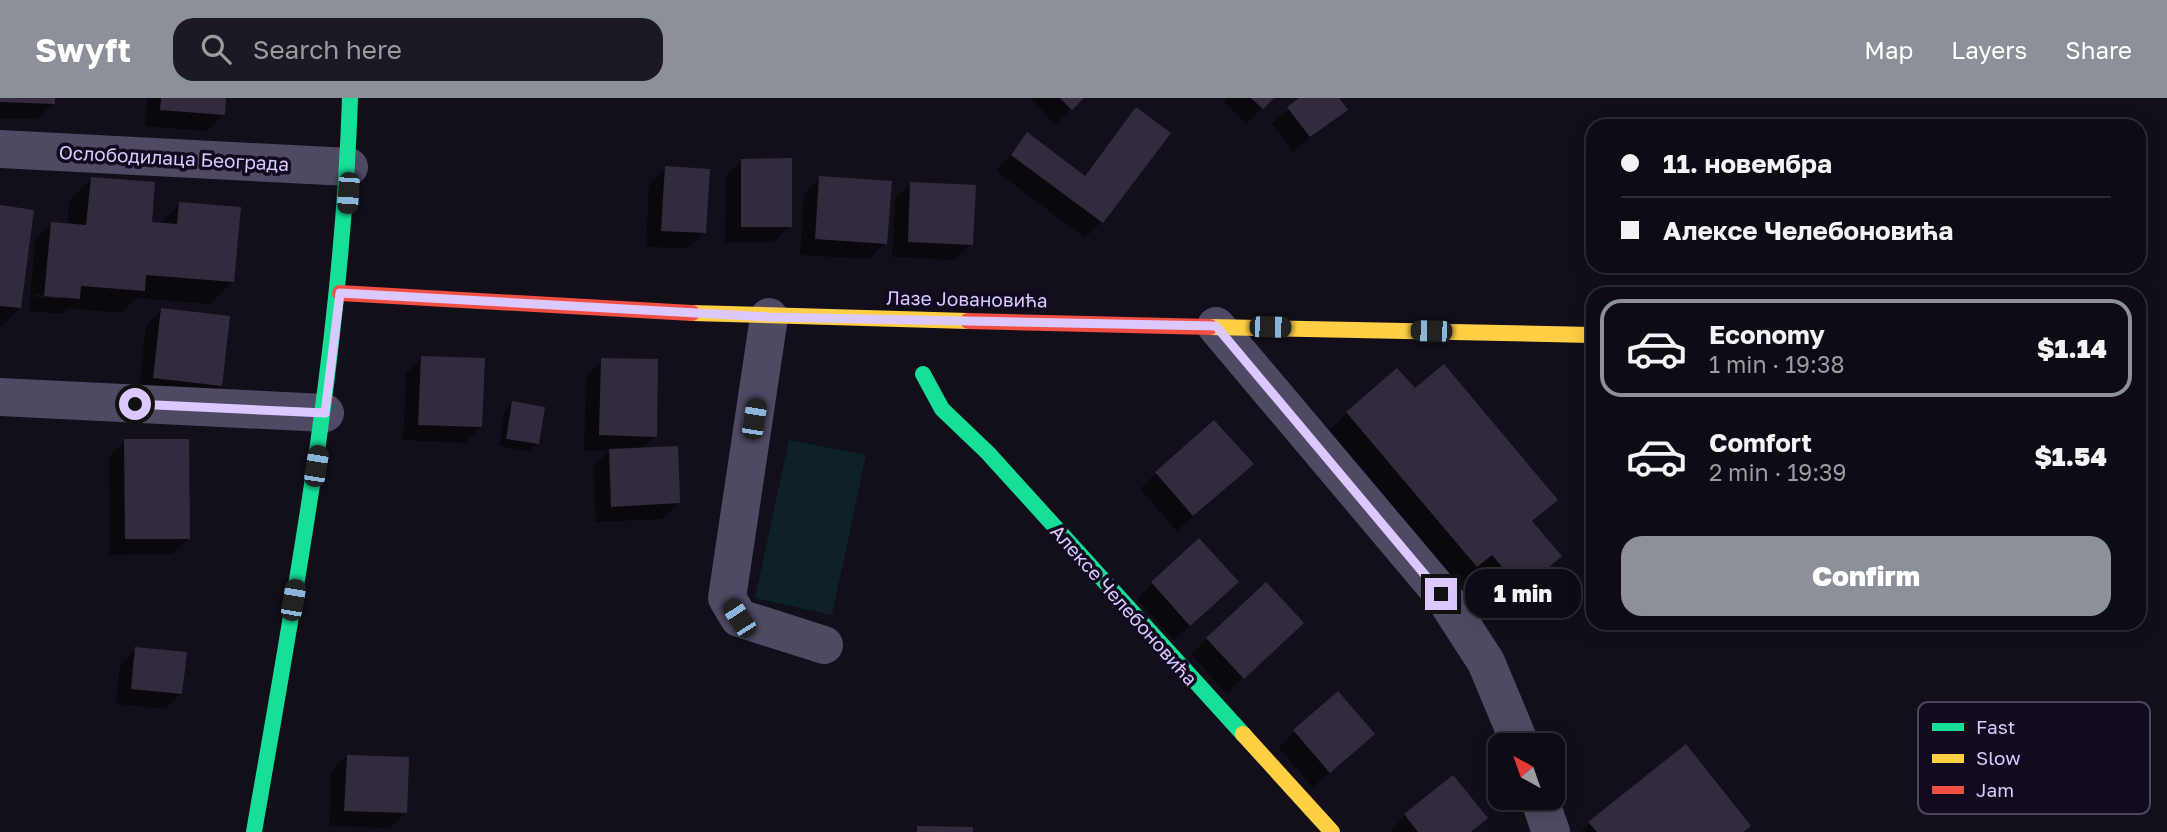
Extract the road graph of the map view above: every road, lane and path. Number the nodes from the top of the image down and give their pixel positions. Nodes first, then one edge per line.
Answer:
1 (350, 98) edge
2 (0, 149) edge
3 (349, 167) junction
4 (340, 293) junction
5 (769, 317) junction
6 (1216, 326) junction
7 (1586, 335) edge
8 (923, 374) dead end
9 (0, 397) edge
10 (325, 413) junction
11 (824, 645) dead end
12 (1516, 733) edge
13 (1543, 810) edge
14 (254, 832) edge
15 (1332, 832) edge
16 (1551, 832) edge

1 - 3 street
2 - 3 street, Ослободилаца Београда
3 - 4 street
4 - 5 street, Лазе Јовановића
4 - 10 street
5 - 6 street, Лазе Јовановића
5 - 11 street
6 - 7 street, Лазе Јовановића
6 - 12 street
8 - 15 street, Алексе Челебоновића
9 - 10 street
10 - 14 street
13 - 16 street

